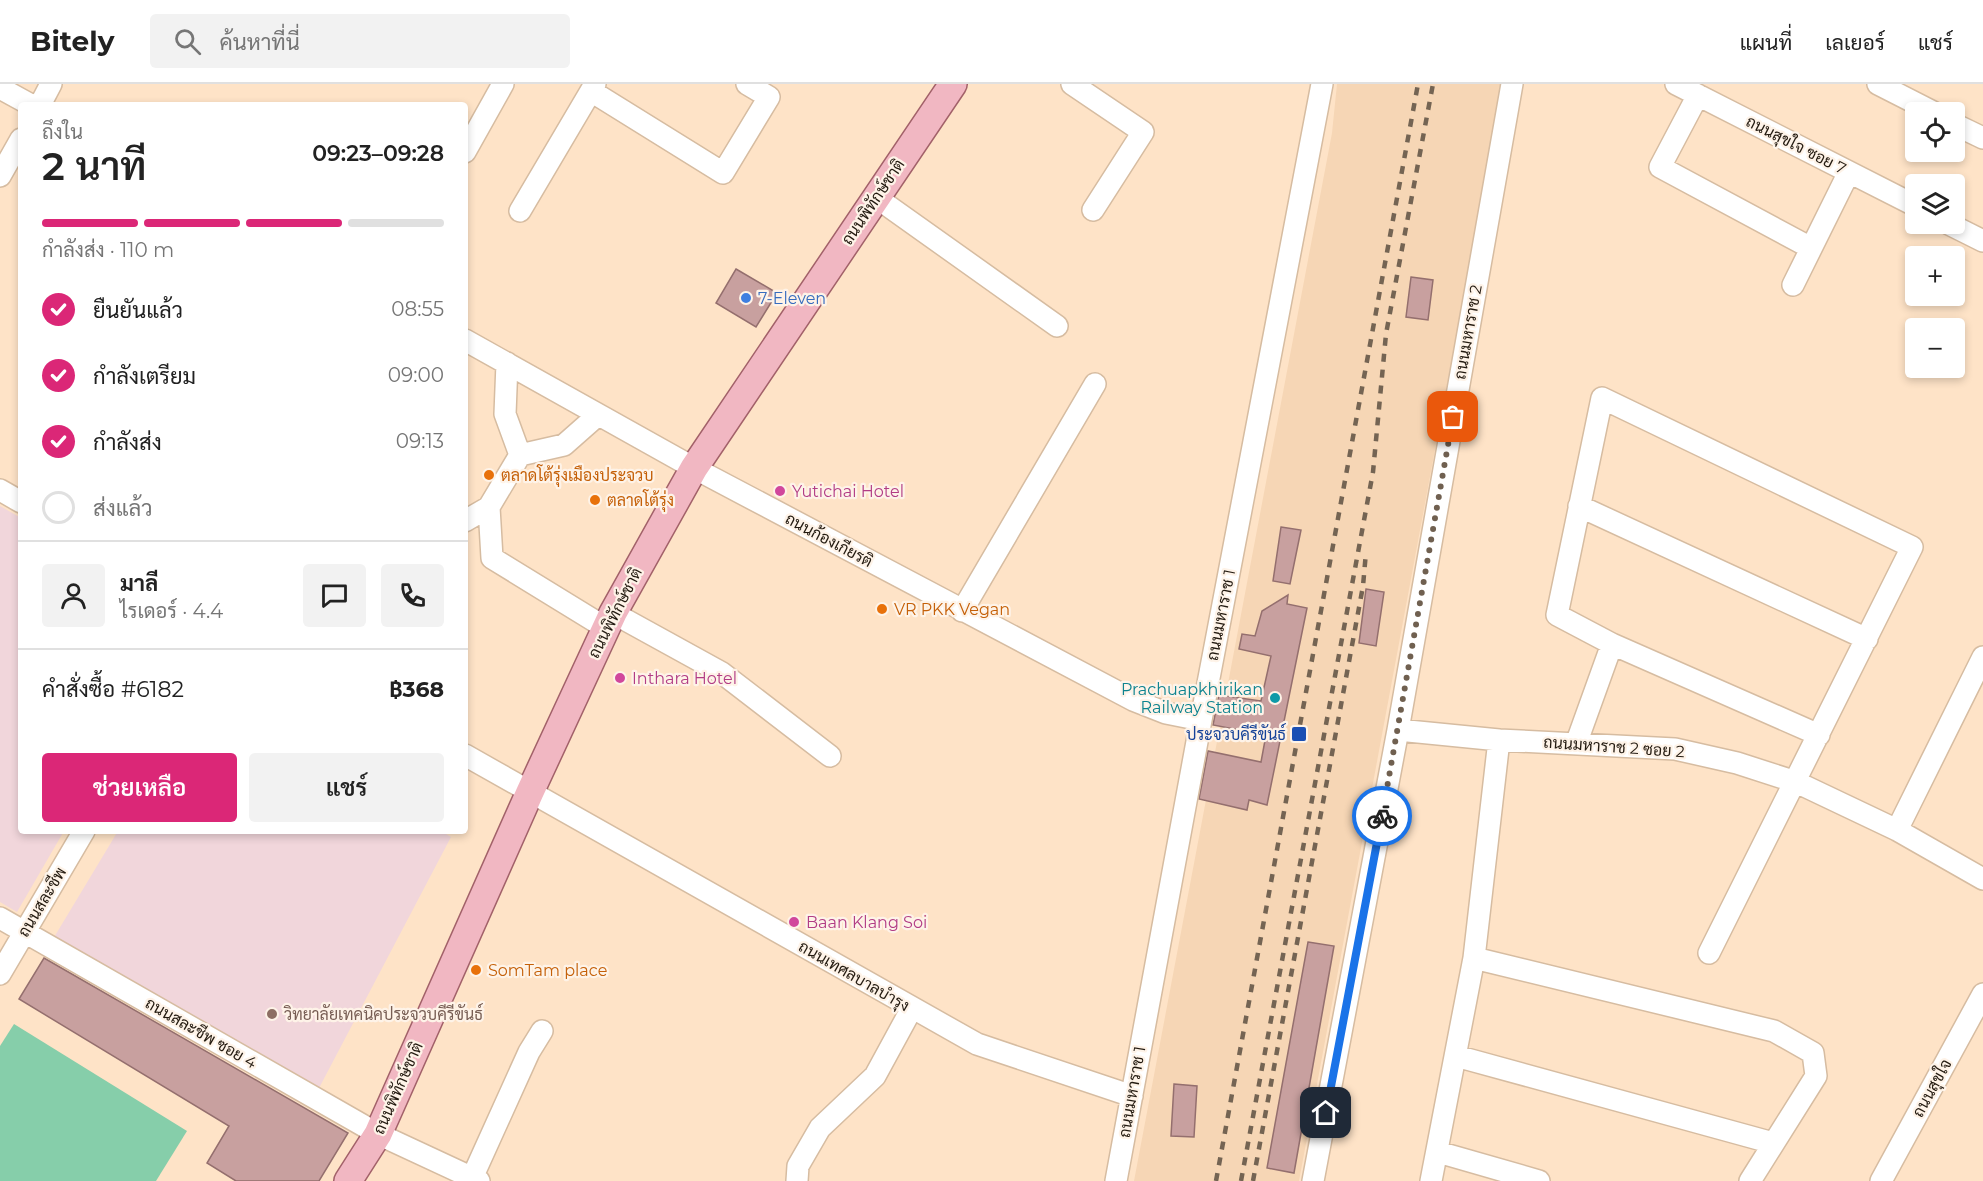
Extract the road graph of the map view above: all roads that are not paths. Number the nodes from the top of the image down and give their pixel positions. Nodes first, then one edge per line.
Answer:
1 (51, 84) edge
2 (503, 84) edge
3 (747, 84) edge
4 (952, 84) edge
5 (1072, 84) edge
6 (1322, 84) edge
7 (1512, 84) edge
8 (1676, 84) edge
9 (1878, 84) edge
10 (0, 88) edge
11 (593, 88) edge
12 (1698, 95) junction
13 (26, 102) edge
14 (42, 102) edge
15 (1913, 102) edge
16 (1965, 129) edge
17 (1983, 138) edge
18 (18, 144) edge
19 (468, 147) edge
20 (1849, 172) junction
21 (0, 176) edge
22 (877, 198) junction
23 (1905, 200) edge
24 (1093, 210) dead end
25 (520, 211) dead end
26 (1965, 232) edge
27 (1983, 241) edge
28 (1811, 248) junction
29 (1793, 285) dead end
30 (1057, 326) dead end
31 (468, 342) edge
32 (507, 363) junction
33 (1095, 384) dead end
34 (598, 415) junction
35 (520, 455) junction
36 (694, 468) junction
37 (0, 490) edge
38 (18, 500) edge
39 (1580, 506) junction
40 (489, 507) junction
41 (468, 519) edge
42 (963, 611) junction
43 (610, 620) junction
44 (1867, 639) junction
45 (1612, 644) junction
46 (1983, 657) edge
47 (1201, 720) junction
48 (1398, 730) junction
49 (1819, 735) junction
50 (1499, 740) junction
51 (1576, 744) junction
52 (830, 756) dead end
53 (468, 757) edge
54 (1796, 782) junction
55 (530, 792) junction
56 (1897, 830) junction
57 (82, 834) edge
58 (1983, 879) edge
59 (0, 918) edge
60 (24, 932) junction
61 (1709, 953) dead end
62 (1474, 958) junction
63 (0, 974) edge
64 (1983, 994) edge
65 (912, 1008) junction
66 (542, 1031) dead end
67 (1456, 1056) junction
68 (1132, 1096) junction
69 (378, 1134) junction
70 (1773, 1143) junction
71 (1438, 1152) junction
72 (476, 1179) edge
73 (348, 1181) edge
74 (797, 1181) edge
75 (1116, 1181) edge
76 (1313, 1181) edge
77 (1431, 1181) edge
78 (1539, 1181) edge
79 (1750, 1181) edge
80 (1881, 1181) edge

1 - 14 street
2 - 19 street
3 - 11 street
4 - 22 main road, ถนนพิทักษ์ชาติ
5 - 24 street
6 - 47 street, ถนนมหาราช 1
7 - 48 street, ถนนมหาราช 2
8 - 12 street, ถนนสุขใจ ซอย 7
9 - 15 street
10 - 13 street
11 - 25 street
12 - 20 street, ถนนสุขใจ ซอย 7
12 - 28 street
16 - 17 street
18 - 21 street
20 - 23 street, ถนนสุขใจ ซอย 7
20 - 28 street
22 - 30 street
22 - 36 main road, ถนนพิทักษ์ชาติ
26 - 27 street
28 - 29 street
31 - 32 street, ถนนก้องเกียรติ
32 - 34 street, ถนนก้องเกียรติ
32 - 35 street
33 - 42 street
34 - 35 street
34 - 36 street, ถนนก้องเกียรติ
35 - 40 street
36 - 42 street, ถนนก้องเกียรติ
36 - 43 main road, ถนนพิทักษ์ชาติ
37 - 38 street
39 - 44 street
39 - 44 street
39 - 45 street
40 - 41 street
40 - 43 street
42 - 47 street, ถนนก้องเกียรติ
43 - 52 street
43 - 55 main road, ถนนพิทักษ์ชาติ
44 - 49 street
45 - 49 street
45 - 51 street
46 - 56 street
47 - 68 street, ถนนมหาราช 1
48 - 50 street, ถนนมหาราช 2 ซอย 2
48 - 76 street, ถนนมหาราช 2
49 - 54 street
50 - 51 street, ถนนมหาราช 2 ซอย 2
50 - 62 street
51 - 54 street, ถนนมหาราช 2 ซอย 2
53 - 55 street, ถนนเทศลบาลบำรุง
54 - 56 street, ถนนมหาราช 2 ซอย 2
54 - 61 street
55 - 65 street, ถนนเทศลบาลบำรุง
55 - 69 main road, ถนนพิทักษ์ชาติ
56 - 58 street, ถนนมหาราช 2 ซอย 2
57 - 60 street, ถนนสละชีพ
59 - 60 street, ถนนสละชีพ ซอย 4
60 - 63 street, ถนนสละชีพ
60 - 69 street, ถนนสละชีพ ซอย 4
62 - 67 street
62 - 70 street
64 - 80 street, ถนนสุขใจ
65 - 68 street, ถนนเทศลบาลบำรุง
65 - 74 street
66 - 72 street
67 - 70 street
67 - 71 street
68 - 75 street, ถนนมหาราช 1
69 - 72 street, ถนนสละชีพ ซอย 4
69 - 73 main road, ถนนพิทักษ์ชาติ
70 - 79 street
71 - 77 street
71 - 78 street

